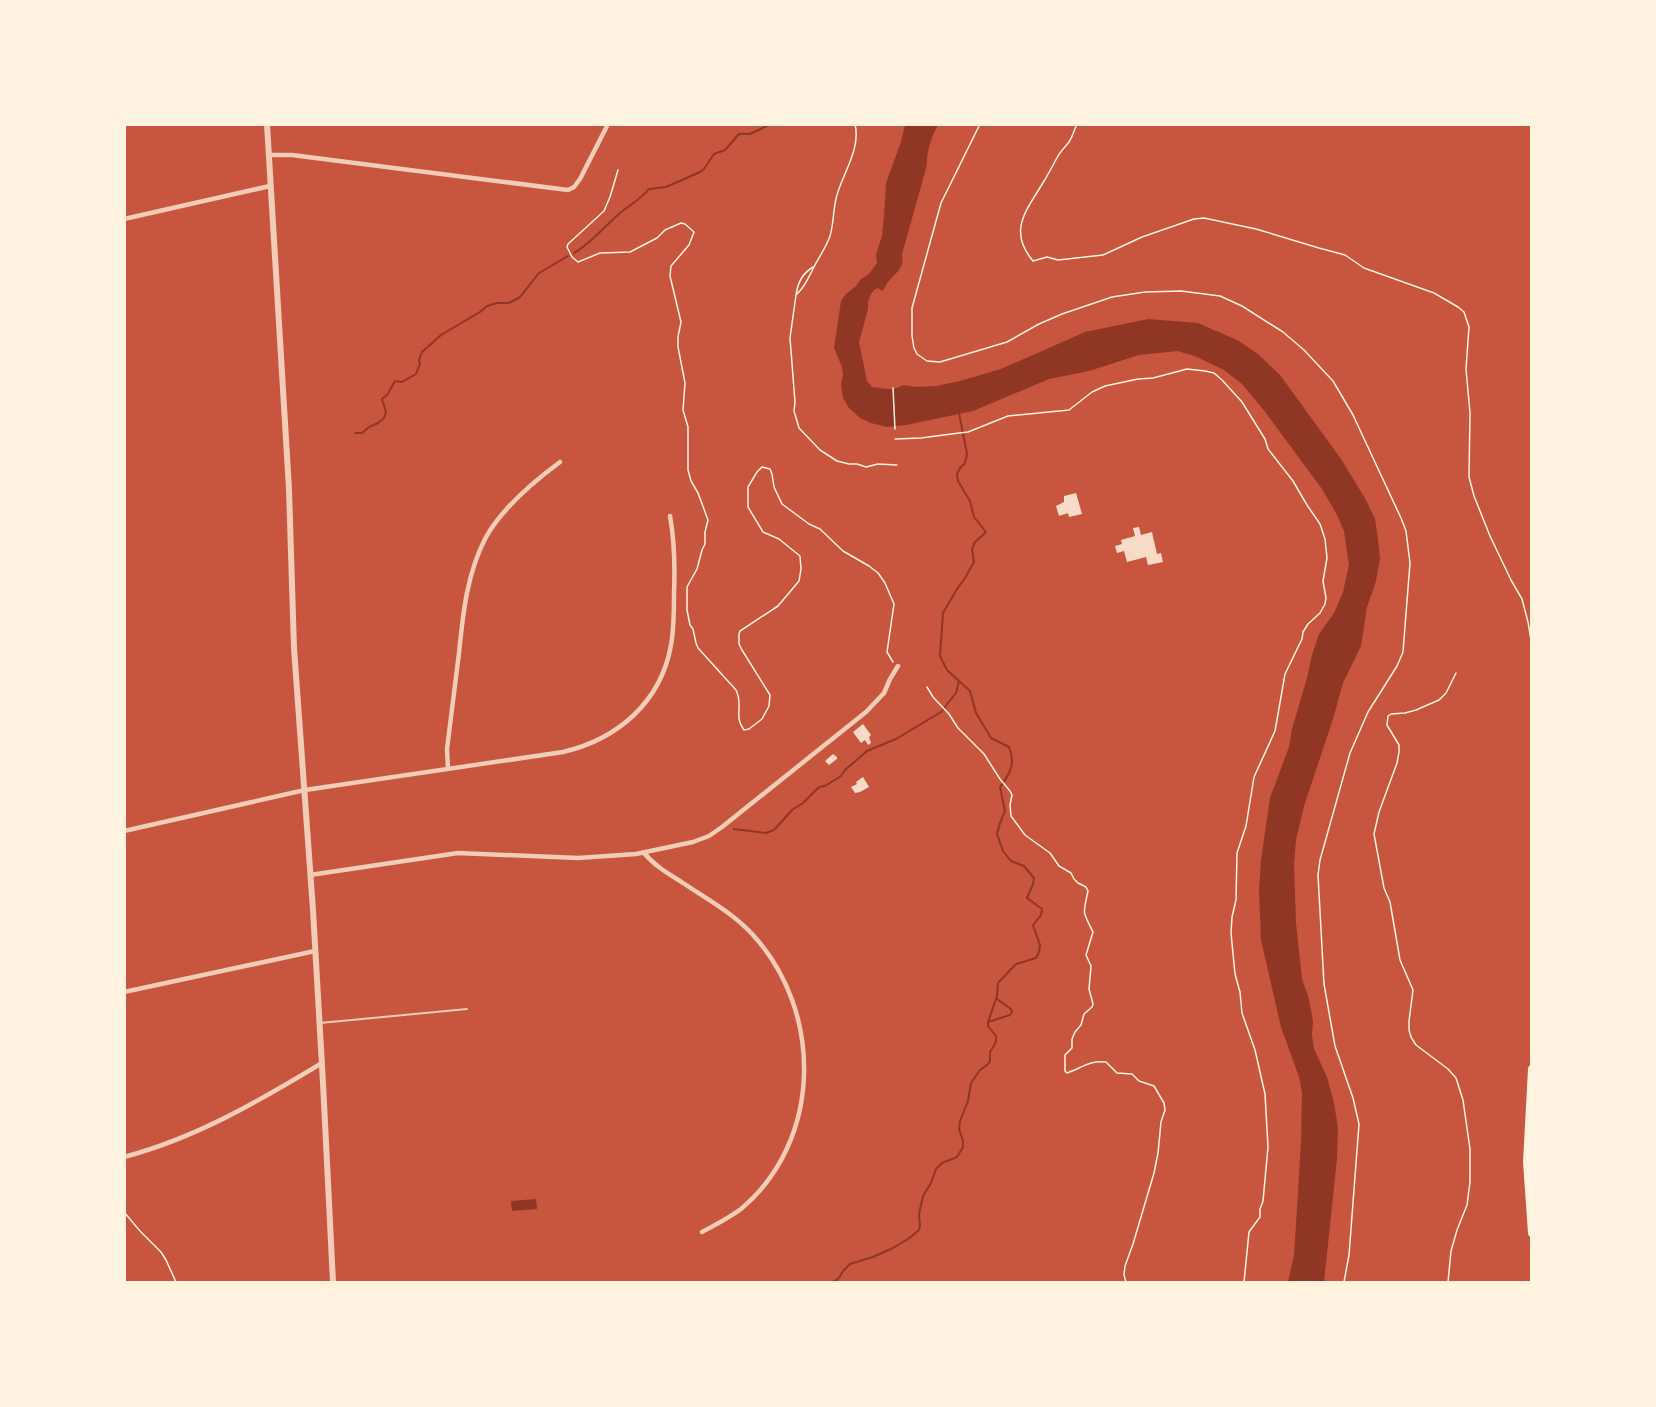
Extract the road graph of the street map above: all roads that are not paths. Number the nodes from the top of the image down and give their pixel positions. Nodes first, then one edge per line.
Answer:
1 (267, 124) edge
2 (608, 124) edge
3 (268, 155) junction
4 (270, 186) junction
5 (124, 219) edge
6 (560, 462) dead end
7 (670, 516) dead end
8 (898, 666) road end
9 (448, 768) junction
10 (305, 790) junction
11 (124, 831) edge
12 (644, 853) junction
13 (310, 875) junction
14 (315, 951) junction
15 (124, 992) edge
16 (467, 1009) dead end
17 (320, 1023) junction
18 (322, 1063) junction
19 (1532, 1069) edge
20 (1529, 1143) edge
21 (124, 1157) edge
22 (702, 1232) dead end
23 (1532, 1233) edge
24 (333, 1282) edge

1 - 3 street
2 - 3 street
3 - 4 street
4 - 5 street
4 - 10 street
6 - 9 street
7 - 9 street
8 - 12 street
9 - 10 street
10 - 11 street
10 - 13 street
12 - 13 street
12 - 22 street
13 - 14 street
14 - 15 street
14 - 17 street
16 - 17 lane
17 - 18 street
18 - 21 street
18 - 24 street
19 - 20 main road
20 - 23 main road

